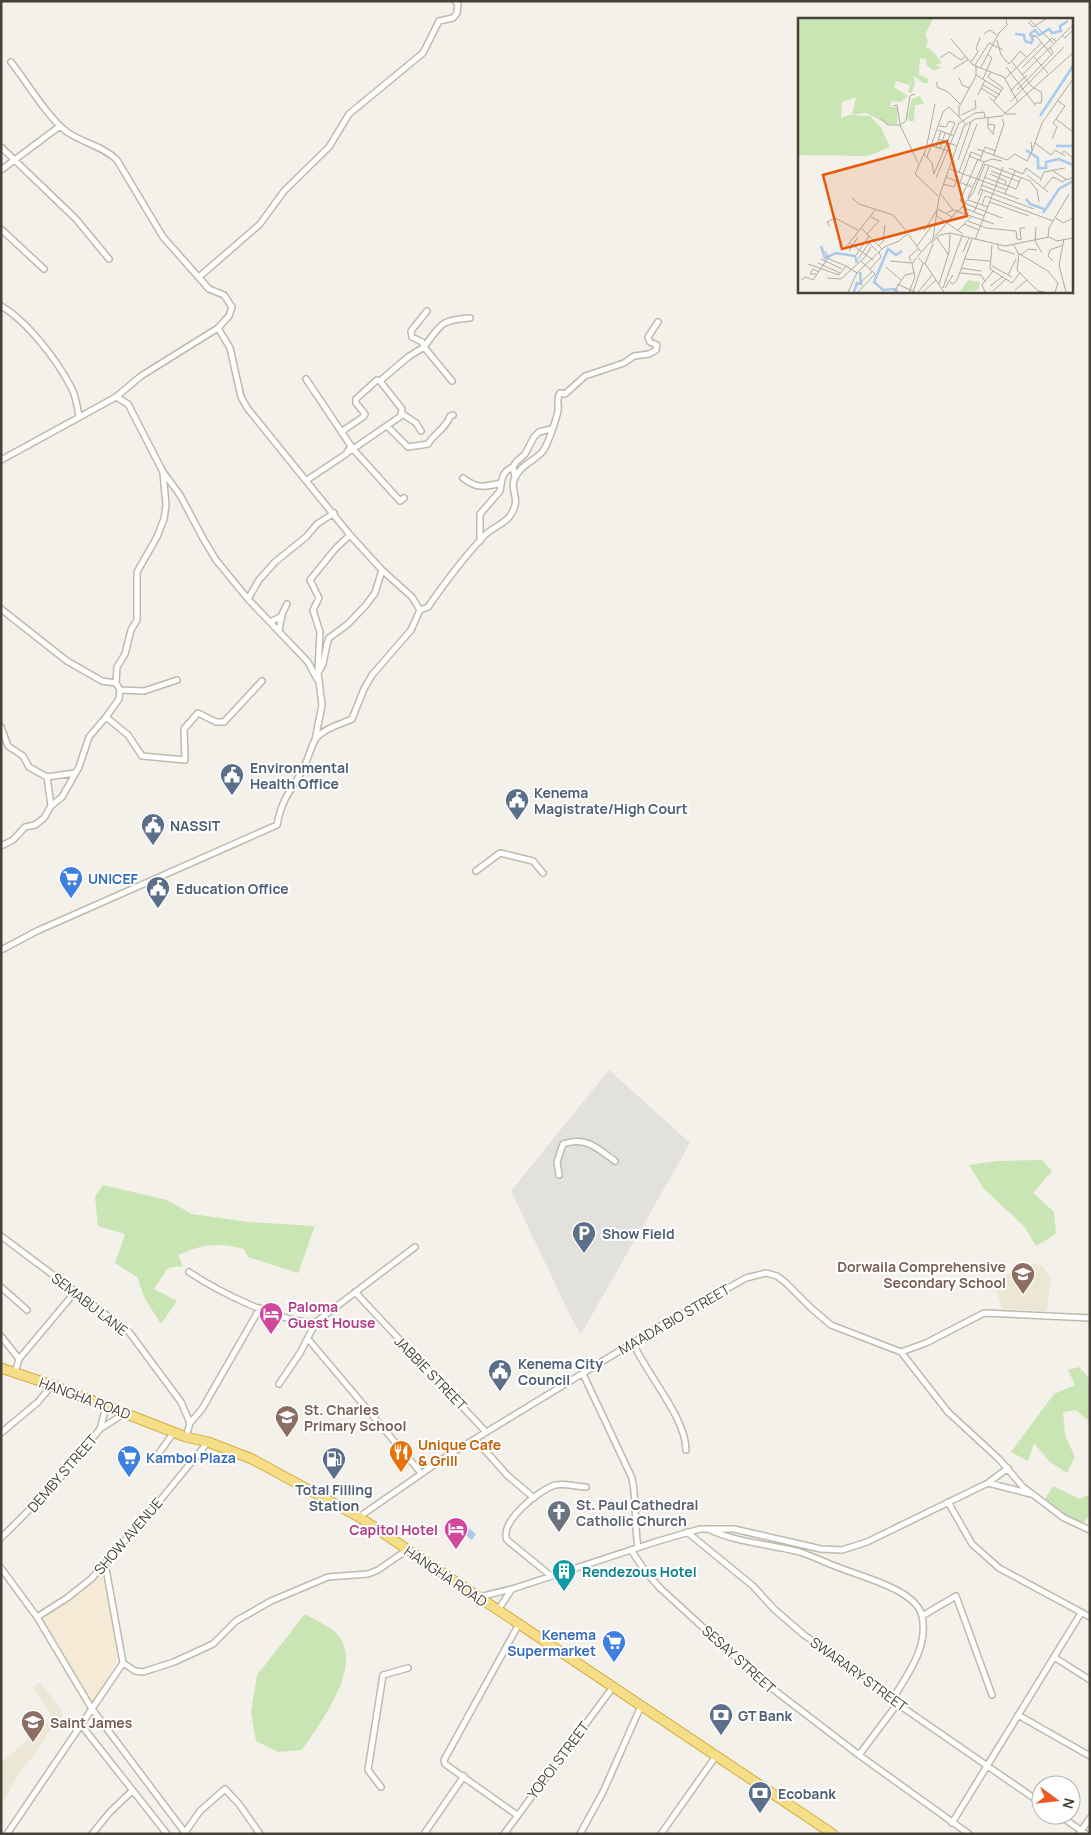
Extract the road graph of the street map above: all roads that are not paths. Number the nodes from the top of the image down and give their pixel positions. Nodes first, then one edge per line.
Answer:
1 (455, 1) edge
2 (11, 62) dead end
3 (60, 126) junction
4 (1, 147) edge
5 (13, 160) junction
6 (1, 170) edge
7 (1, 229) edge
8 (109, 259) dead end
9 (44, 269) dead end
10 (199, 277) junction
11 (1, 306) edge
12 (427, 311) dead end
13 (470, 318) dead end
14 (658, 322) dead end
15 (218, 328) junction
16 (424, 347) junction
17 (306, 378) dead end
18 (452, 380) dead end
19 (380, 382) junction
20 (116, 397) junction
21 (402, 413) junction
22 (453, 415) dead end
23 (80, 416) junction
24 (387, 426) junction
25 (551, 429) junction
26 (341, 432) junction
27 (421, 432) dead end
28 (352, 450) junction
29 (1, 460) edge
30 (513, 467) junction
31 (163, 472) junction
32 (464, 478) dead end
33 (515, 478) junction
34 (307, 480) junction
35 (500, 483) junction
36 (404, 498) dead end
37 (334, 513) junction
38 (350, 535) junction
39 (480, 540) junction
40 (382, 570) junction
41 (248, 599) junction
42 (287, 604) dead end
43 (1, 610) edge
44 (420, 610) junction
45 (282, 616) junction
46 (270, 622) junction
47 (279, 631) junction
48 (318, 673) junction
49 (177, 680) dead end
50 (262, 681) dead end
51 (116, 683) junction
52 (319, 683) junction
53 (120, 690) junction
54 (106, 717) junction
55 (1, 727) edge
56 (315, 740) junction
57 (75, 773) junction
58 (46, 777) junction
59 (51, 806) junction
60 (1, 846) edge
61 (476, 871) dead end
62 (544, 873) dead end
63 (1, 950) edge
64 (615, 1161) dead end
65 (559, 1175) dead end
66 (1, 1236) edge
67 (415, 1247) dead end
68 (189, 1272) dead end
69 (1, 1286) edge
70 (75, 1292) junction
71 (355, 1292) junction
72 (260, 1308) junction
73 (26, 1310) dead end
74 (1090, 1318) edge
75 (316, 1322) junction
76 (1, 1336) edge
77 (308, 1340) junction
78 (633, 1343) junction
79 (901, 1352) junction
80 (19, 1359) junction
81 (1, 1368) edge
82 (15, 1373) junction
83 (583, 1374) junction
84 (279, 1384) dead end
85 (52, 1385) junction
86 (106, 1407) junction
87 (125, 1413) junction
88 (190, 1423) junction
89 (100, 1429) junction
90 (174, 1432) junction
91 (486, 1432) junction
92 (1, 1433) edge
93 (186, 1437) junction
94 (475, 1438) junction
95 (208, 1442) junction
96 (686, 1450) dead end
97 (159, 1453) dead end
98 (1008, 1468) junction
99 (421, 1473) junction
100 (988, 1483) junction
101 (586, 1487) dead end
102 (1033, 1495) junction
103 (534, 1498) junction
104 (948, 1502) junction
105 (359, 1517) junction
106 (708, 1529) junction
107 (1090, 1530) edge
108 (688, 1532) junction
109 (1, 1538) edge
110 (638, 1547) junction
111 (821, 1549) junction
112 (407, 1550) junction
113 (631, 1550) junction
114 (819, 1560) junction
115 (106, 1563) junction
116 (1, 1568) edge
117 (551, 1576) junction
118 (512, 1589) junction
119 (477, 1597) junction
120 (498, 1610) junction
121 (1081, 1613) junction
122 (922, 1616) junction
123 (37, 1617) junction
124 (1090, 1617) edge
125 (519, 1624) junction
126 (1054, 1657) junction
127 (124, 1662) junction
128 (408, 1668) dead end
129 (1090, 1680) edge
130 (613, 1687) junction
131 (992, 1695) dead end
132 (895, 1701) junction
133 (641, 1706) junction
134 (92, 1709) junction
135 (1018, 1715) junction
136 (82, 1726) junction
137 (859, 1755) junction
138 (716, 1756) junction
139 (1090, 1756) edge
140 (986, 1766) junction
141 (464, 1776) junction
142 (381, 1787) dead end
143 (132, 1791) junction
144 (1031, 1796) edge
145 (517, 1815) junction
146 (1090, 1818) edge
147 (952, 1823) junction
148 (1080, 1832) edge
149 (185, 1833) edge
150 (7, 1834) edge
151 (92, 1834) edge
152 (166, 1834) edge
153 (260, 1834) edge
154 (424, 1834) edge
155 (504, 1834) edge
156 (580, 1834) edge
157 (661, 1834) edge
158 (833, 1834) edge
159 (969, 1834) edge
160 (1086, 1834) edge

1 - 10 street
2 - 3 street
3 - 5 street
3 - 10 street
4 - 5 street
5 - 6 street
5 - 8 street
7 - 9 street
10 - 15 street
11 - 23 street
12 - 16 street
13 - 16 street
14 - 25 street
15 - 20 street
15 - 34 street
16 - 18 street
16 - 19 street
17 - 26 street
19 - 21 street
19 - 26 street
20 - 23 street
20 - 31 street
21 - 24 street
21 - 27 street
22 - 24 street
23 - 29 street
24 - 28 street
25 - 30 street
25 - 33 street
26 - 28 street
28 - 34 street
28 - 36 street
30 - 33 street
30 - 35 street
31 - 41 street
31 - 51 street
32 - 35 street
33 - 39 street
34 - 37 street
35 - 39 street
37 - 38 street
37 - 41 street
38 - 40 street
38 - 48 street
39 - 44 street
40 - 44 street
40 - 48 street
41 - 46 street
42 - 45 street
43 - 51 street
44 - 56 street
45 - 46 street
45 - 47 street
46 - 47 street
47 - 52 street
48 - 52 street
49 - 53 street
50 - 54 street
51 - 53 street
52 - 56 street
53 - 54 street
54 - 57 street
55 - 58 street
56 - 63 street
57 - 58 street
57 - 59 street
58 - 59 street
59 - 60 street
61 - 62 street
64 - 65 street
66 - 70 street, SEMABU LANE
67 - 71 street
68 - 72 street
69 - 73 street
70 - 80 street
70 - 88 street, SEMABU LANE
71 - 75 street
71 - 91 street, JABBIE STREET
72 - 75 street
72 - 88 street
74 - 79 street
75 - 77 street
76 - 80 street
77 - 84 street
77 - 99 street
78 - 79 street, MAADA BIO STREET
78 - 83 street, MAADA BIO STREET
78 - 96 street
79 - 98 street
80 - 82 street
81 - 82 highway, HANGHA ROAD
82 - 85 highway, HANGHA ROAD
83 - 91 street, MAADA BIO STREET
83 - 110 street
85 - 86 highway, HANGHA ROAD
85 - 92 street
86 - 87 highway, HANGHA ROAD
86 - 89 street
87 - 89 street, DEMBY STREET
87 - 90 highway, HANGHA ROAD
88 - 93 street
89 - 109 street, DEMBY STREET
90 - 93 highway, HANGHA ROAD
90 - 97 street
91 - 94 street, MAADA BIO STREET
93 - 95 highway, HANGHA ROAD
94 - 99 street, MAADA BIO STREET
94 - 103 street
95 - 105 highway, HANGHA ROAD
95 - 115 street, SHOW AVENUE
98 - 100 street
98 - 102 street
99 - 105 street, MAADA BIO STREET
100 - 102 street
100 - 104 street
101 - 103 street
102 - 107 street
103 - 117 street
104 - 111 street
104 - 121 street
105 - 112 highway, HANGHA ROAD
106 - 108 street
106 - 111 street
106 - 114 street
108 - 110 street
108 - 132 street, SWARARY STREET
110 - 113 street
111 - 114 street
112 - 119 highway, HANGHA ROAD
112 - 127 street
113 - 117 street
113 - 137 street, SESAY STREET
114 - 122 street
115 - 123 street, SHOW AVENUE
115 - 127 street
116 - 123 street
117 - 118 street
118 - 119 street
118 - 120 street
119 - 120 highway, HANGHA ROAD
120 - 125 highway, HANGHA ROAD
121 - 124 street
121 - 126 street
122 - 131 street
122 - 132 street
123 - 134 street
125 - 130 highway, HANGHA ROAD
125 - 141 street
126 - 129 street
126 - 135 street
127 - 134 street
128 - 142 street
130 - 133 highway, HANGHA ROAD
130 - 145 street, YOPOI STREET
132 - 137 street
132 - 140 street, SWARARY STREET
133 - 138 highway, HANGHA ROAD
133 - 156 street
134 - 136 street
134 - 149 street
135 - 139 street
135 - 140 street
136 - 143 street
136 - 150 street
137 - 147 street, SESAY STREET
138 - 157 street
138 - 158 highway, HANGHA ROAD
140 - 144 street, SWARARY STREET
140 - 147 street
141 - 145 street
141 - 154 street
143 - 151 street
143 - 152 street
145 - 155 street, YOPOI STREET
146 - 148 street
147 - 159 street, SESAY STREET
148 - 160 street
149 - 153 street

